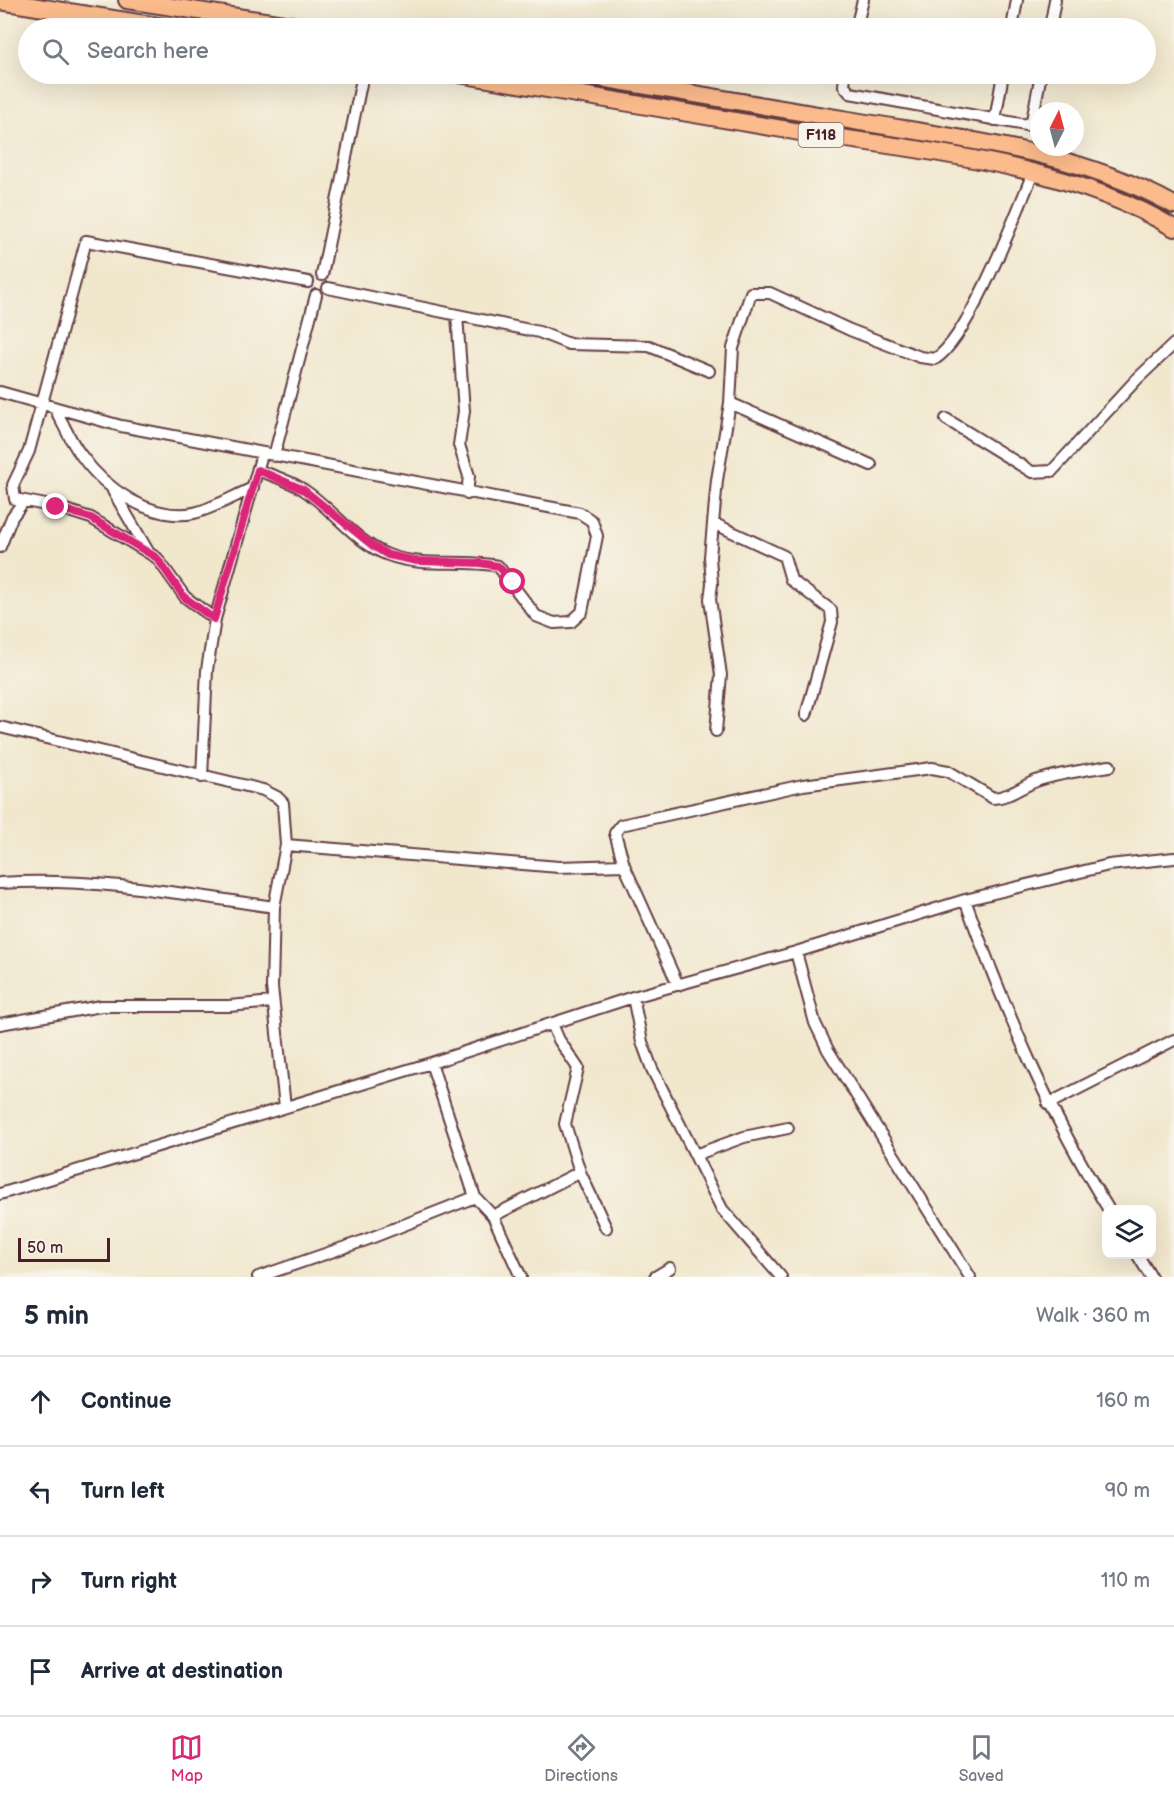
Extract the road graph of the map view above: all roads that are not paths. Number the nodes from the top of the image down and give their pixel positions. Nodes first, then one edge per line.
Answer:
1 (126, 0) edge
2 (863, 0) edge
3 (1017, 0) edge
4 (1055, 0) edge
5 (0, 1) edge
6 (145, 1) edge
7 (30, 3) edge
8 (114, 18) edge
9 (248, 18) edge
10 (858, 18) edge
11 (1013, 18) edge
12 (1052, 18) edge
13 (361, 84) edge
14 (520, 84) edge
15 (636, 84) edge
16 (844, 84) edge
17 (1001, 84) edge
18 (1039, 84) edge
19 (995, 120) junction
20 (1033, 174) junction
21 (1174, 205) edge
22 (1174, 228) edge
23 (322, 275) junction
24 (308, 282) junction
25 (328, 288) junction
26 (316, 295) junction
27 (457, 315) junction
28 (1174, 344) edge
29 (709, 370) dead end
30 (0, 392) edge
31 (40, 403) junction
32 (730, 404) junction
33 (54, 407) junction
34 (946, 419) dead end
35 (268, 455) junction
36 (871, 465) dead end
37 (258, 470) junction
38 (109, 484) junction
39 (253, 488) junction
40 (467, 494) junction
41 (24, 501) junction
42 (713, 523) junction
43 (0, 547) edge
44 (149, 554) junction
45 (214, 619) junction
46 (806, 715) dead end
47 (0, 728) edge
48 (716, 731) dead end
49 (1110, 766) dead end
50 (202, 777) junction
51 (286, 844) junction
52 (1174, 858) edge
53 (624, 865) junction
54 (0, 883) edge
55 (965, 900) junction
56 (274, 907) junction
57 (796, 952) junction
58 (678, 985) junction
59 (633, 997) junction
60 (273, 1002) junction
61 (0, 1024) edge
62 (552, 1024) junction
63 (1174, 1040) edge
64 (431, 1064) junction
65 (1048, 1104) junction
66 (285, 1107) junction
67 (788, 1128) dead end
68 (695, 1155) junction
69 (580, 1172) junction
70 (0, 1194) edge
71 (475, 1197) junction
72 (1107, 1205) edge
73 (493, 1216) junction
74 (606, 1228) dead end
75 (1140, 1259) edge
76 (670, 1268) dead end
77 (258, 1277) edge
78 (521, 1277) edge
79 (655, 1277) edge
80 (781, 1277) edge
81 (970, 1277) edge
82 (1151, 1277) edge

1 - 6 main road
2 - 10 street
3 - 11 street
4 - 12 street
5 - 7 main road
6 - 9 main road
7 - 8 main road
13 - 23 street
14 - 20 main road, F118
15 - 21 main road, F118
16 - 19 street
17 - 19 street
18 - 19 street
20 - 22 main road, F118
20 - 32 street
23 - 24 street
23 - 25 street
24 - 26 street
24 - 31 street
25 - 26 street
25 - 27 street
26 - 35 street
27 - 29 street
27 - 40 street
28 - 34 street
30 - 31 street
31 - 33 street
31 - 41 street
32 - 36 street
32 - 42 street
33 - 35 street
33 - 38 street
35 - 37 street
35 - 40 street
37 - 39 street
37 - 40 street
38 - 39 street
38 - 44 street
39 - 45 street
41 - 43 street
41 - 44 street
42 - 46 street
42 - 48 street
44 - 45 street
45 - 50 street
47 - 50 street
49 - 53 street
50 - 51 street
51 - 53 street
51 - 56 street
52 - 55 street
53 - 58 street
54 - 56 street
55 - 57 street
55 - 65 street
56 - 60 street
57 - 58 street
57 - 81 street
58 - 59 street
59 - 62 street
59 - 68 street
60 - 61 street
60 - 66 street
62 - 64 street
62 - 69 street
63 - 65 street
64 - 66 street
64 - 71 street
65 - 72 street
66 - 70 street
67 - 68 street
68 - 80 street
69 - 73 street
69 - 74 street
71 - 73 street
71 - 77 street
73 - 78 street
75 - 82 street
76 - 79 street

